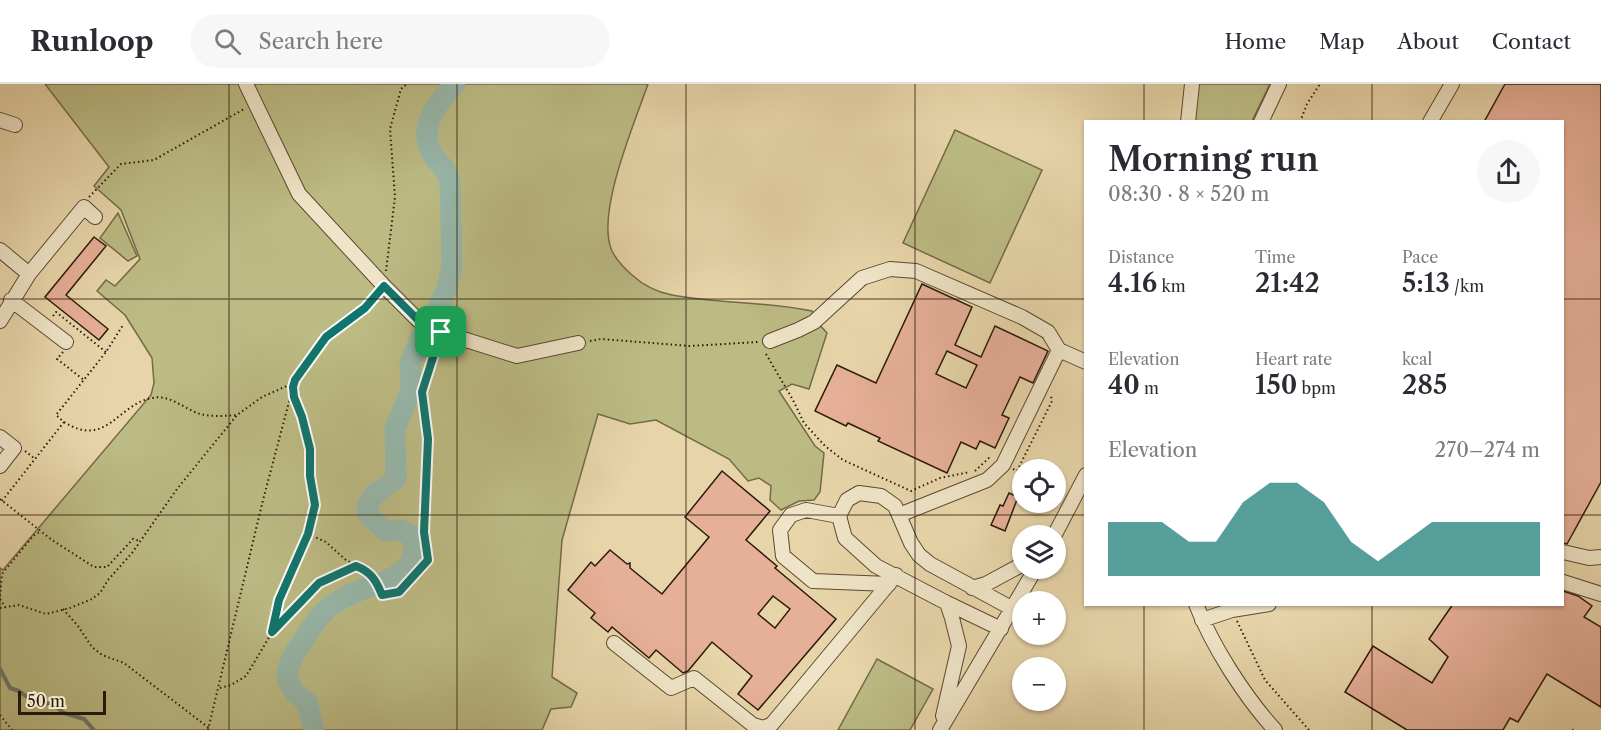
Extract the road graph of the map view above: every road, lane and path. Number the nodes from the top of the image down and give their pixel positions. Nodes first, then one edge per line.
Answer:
1 (246, 84) edge
2 (407, 84) edge
3 (1192, 84) edge
4 (1279, 84) edge
5 (1320, 84) edge
6 (1452, 84) edge
7 (256, 102) junction
8 (0, 120) edge
9 (1188, 120) edge
10 (1262, 120) edge
11 (1301, 120) edge
12 (1431, 120) edge
13 (15, 125) dead end
14 (89, 212) joint
15 (0, 250) edge
16 (29, 274) junction
17 (384, 286) junction
18 (11, 300) junction
19 (0, 321) edge
20 (123, 325) dead end
21 (45, 326) junction
22 (79, 331) junction
23 (441, 332) junction
24 (770, 341) junction
25 (69, 342) junction
26 (578, 343) joint
27 (1059, 350) junction
28 (106, 352) junction
29 (1084, 361) edge
30 (84, 380) junction
31 (295, 380) junction
32 (293, 387) junction
33 (1051, 391) dead end
34 (237, 415) junction
35 (64, 422) junction
36 (0, 437) edge
37 (1003, 465) junction
38 (0, 466) edge
39 (1084, 479) edge
40 (1, 500) edge
41 (839, 516) junction
42 (899, 516) junction
43 (1060, 525) edge
44 (41, 531) junction
45 (308, 534) junction
46 (140, 541) junction
47 (1564, 552) edge
48 (1601, 558) edge
49 (356, 566) junction
50 (1012, 570) edge
51 (893, 580) junction
52 (1564, 582) edge
53 (972, 588) junction
54 (1601, 594) edge
55 (0, 598) edge
56 (946, 603) junction
57 (1197, 606) edge
58 (1257, 606) edge
59 (0, 608) edge
60 (5, 608) junction
61 (1012, 608) edge
62 (63, 609) junction
63 (1233, 610) junction
64 (1012, 611) edge
65 (1202, 620) junction
66 (1001, 628) junction
67 (272, 632) junction
68 (614, 643) dead end
69 (220, 688) junction
70 (0, 715) edge
71 (1271, 728) edge
72 (208, 729) edge
73 (12, 730) edge
74 (940, 730) edge
75 (1309, 730) edge

1 - 7 street
2 - 17 path
3 - 9 street
4 - 10 street
5 - 11 path
6 - 12 street
7 - 14 path
7 - 17 street
8 - 13 street
14 - 16 street
15 - 16 street
16 - 18 street
17 - 23 street
17 - 31 path
18 - 19 street
18 - 21 street
20 - 28 path
21 - 22 path
21 - 25 street
22 - 25 path
22 - 28 path
23 - 26 street
23 - 49 path
24 - 26 path
24 - 27 street
24 - 37 path
25 - 30 path
27 - 29 street
27 - 37 street
28 - 30 path
30 - 35 path
31 - 32 path
31 - 34 path
32 - 45 path
32 - 69 path
33 - 37 path
34 - 35 path
34 - 46 path
35 - 40 path
36 - 38 street
37 - 42 street
39 - 43 street
40 - 44 path
41 - 42 street
41 - 51 street
41 - 51 street
42 - 53 street
44 - 46 path
44 - 55 path
45 - 49 path
45 - 67 path
46 - 62 path
47 - 48 street
49 - 67 path
50 - 53 street
51 - 56 street
51 - 68 street
52 - 54 street
53 - 61 street
55 - 60 path
56 - 66 street
56 - 74 street
57 - 65 street
58 - 63 street
59 - 60 path
60 - 62 path
62 - 72 path
63 - 65 street
63 - 75 path
64 - 66 street
65 - 71 street
66 - 74 street
67 - 69 path
69 - 72 path
70 - 73 path

